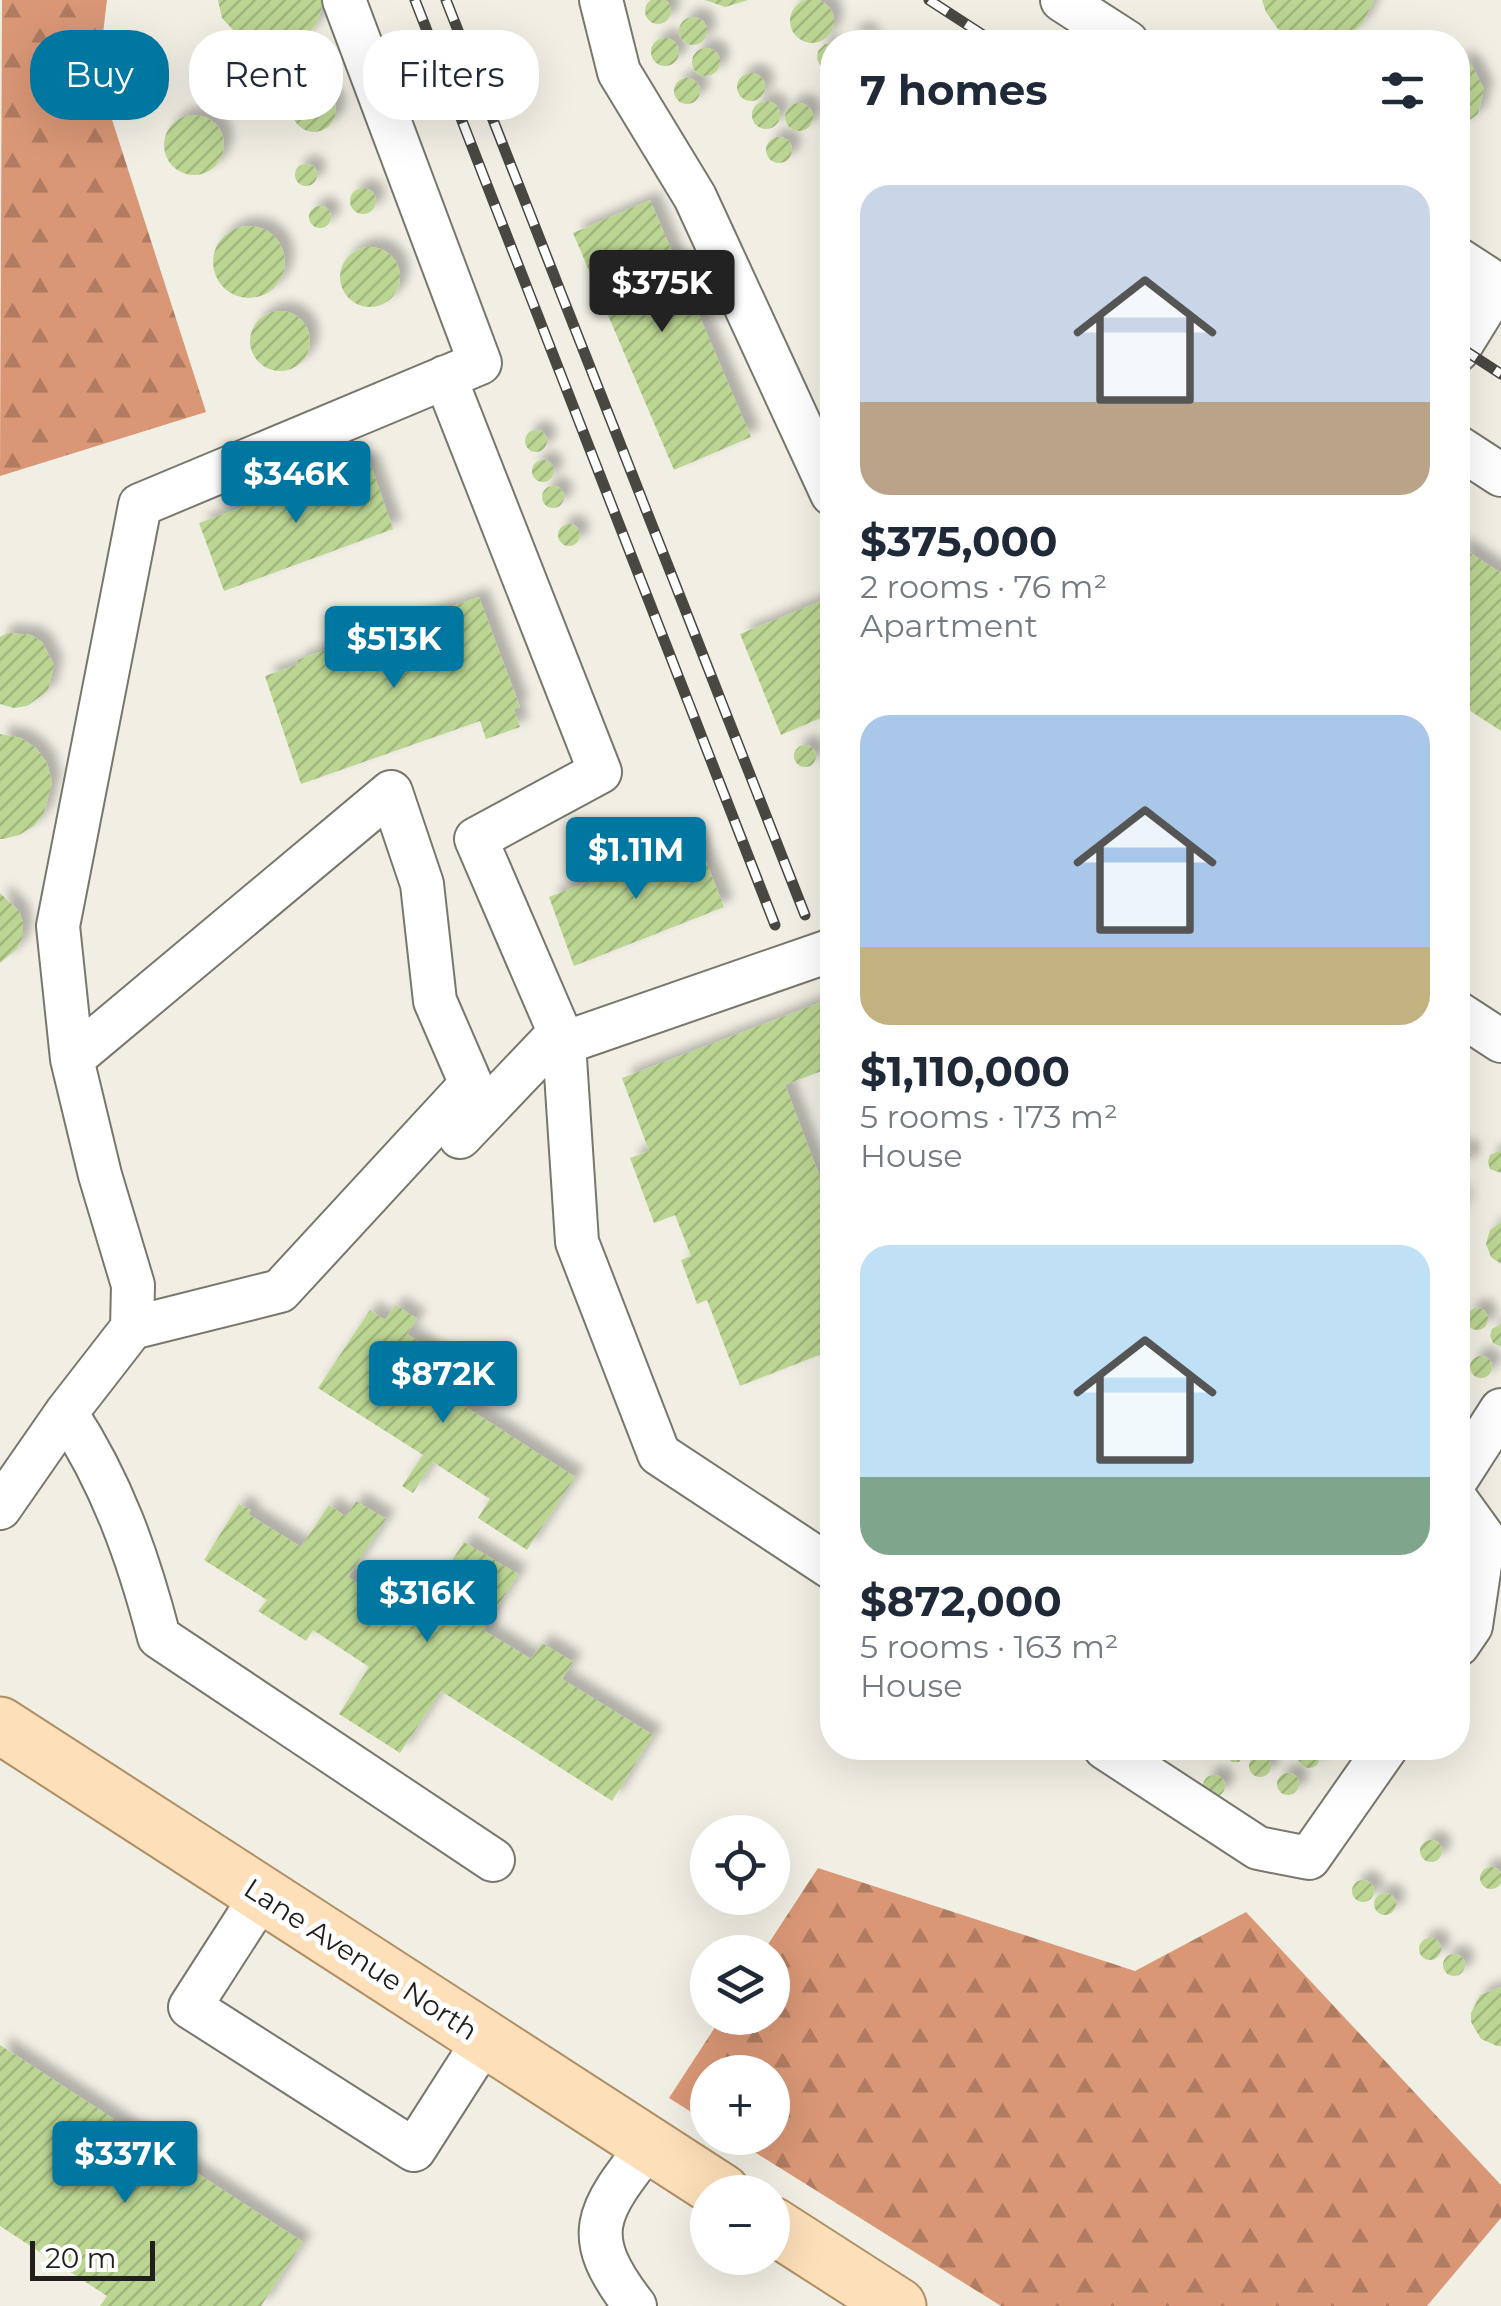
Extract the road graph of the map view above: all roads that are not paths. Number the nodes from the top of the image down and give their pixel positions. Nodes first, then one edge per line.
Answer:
1 (344, 0) edge
2 (602, 0) edge
3 (1062, 0) edge
4 (1108, 30) edge
5 (1470, 266) edge
6 (1500, 282) edge
7 (1470, 331) edge
8 (445, 377) junction
9 (1470, 455) edge
10 (820, 461) edge
11 (1501, 476) edge
12 (820, 954) edge
13 (1470, 1021) edge
14 (562, 1038) junction
15 (1501, 1041) edge
16 (72, 1059) junction
17 (280, 1292) junction
18 (132, 1328) junction
19 (1501, 1410) edge
20 (66, 1413) junction
21 (1470, 1458) edge
22 (0, 1508) edge
23 (1470, 1519) edge
24 (820, 1560) edge
25 (1470, 1627) edge
26 (0, 1725) edge
27 (1123, 1760) edge
28 (1378, 1760) edge
29 (493, 1860) dead end
30 (262, 1895) junction
31 (485, 2039) junction
32 (649, 2145) junction
33 (696, 2175) edge
34 (790, 2238) edge
35 (879, 2301) edge
36 (635, 2306) edge

1 - 8 lane
2 - 10 lane
3 - 4 lane
5 - 6 lane
6 - 7 lane
8 - 14 lane
8 - 16 lane
9 - 11 lane
12 - 14 lane
13 - 15 lane
14 - 17 lane
14 - 24 lane
16 - 17 lane
16 - 18 lane
17 - 18 lane
18 - 20 lane
19 - 21 lane
20 - 22 lane
20 - 29 lane
23 - 25 lane
26 - 30 main road, Lane Avenue North
27 - 28 lane
30 - 31 main road, Lane Avenue North
30 - 31 lane
31 - 32 main road, Lane Avenue North
32 - 33 main road, Lane Avenue North
32 - 36 lane
34 - 35 main road

